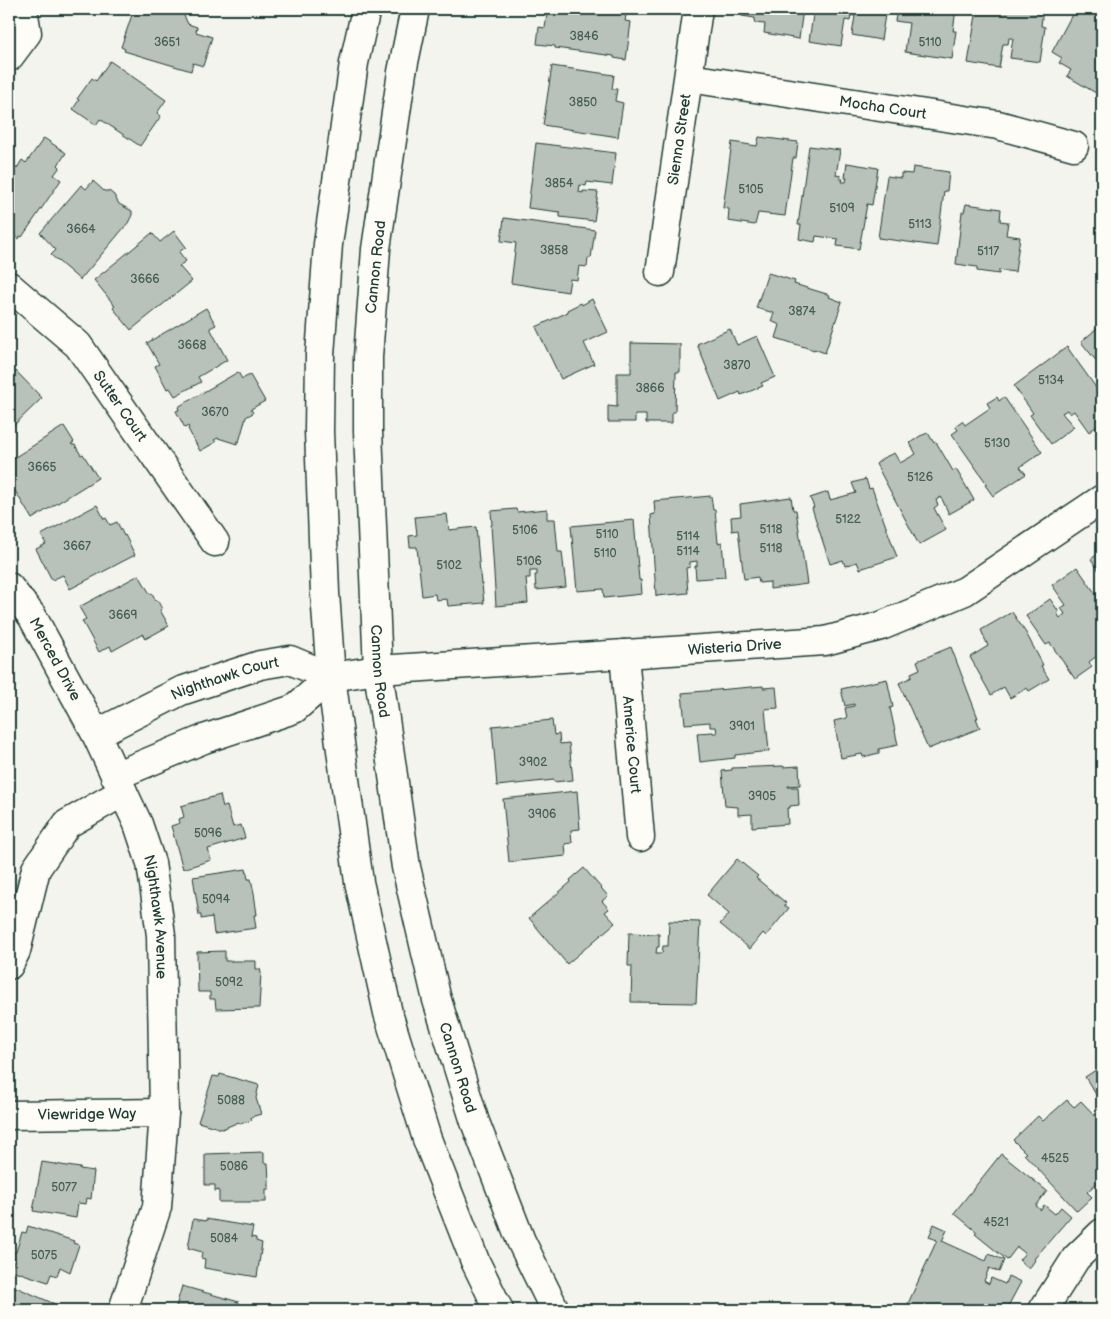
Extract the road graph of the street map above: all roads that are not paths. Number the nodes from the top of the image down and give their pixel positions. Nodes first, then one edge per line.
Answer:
1 (23, 9) edge
2 (366, 9) edge
3 (415, 9) edge
4 (698, 9) edge
5 (9, 57) edge
6 (689, 78) junction
7 (1074, 146) dead end
8 (660, 272) dead end
9 (9, 286) edge
10 (1102, 499) edge
11 (216, 542) dead end
12 (9, 587) edge
13 (624, 654) junction
14 (378, 670) junction
15 (331, 677) junction
16 (96, 734) junction
17 (119, 784) junction
18 (640, 837) dead end
19 (9, 965) edge
20 (164, 1112) junction
21 (9, 1115) edge
22 (1102, 1233) edge
23 (122, 1310) edge
24 (499, 1310) edge
25 (555, 1310) edge
26 (1043, 1310) edge

1 - 5 street
2 - 15 street
3 - 14 street, Cannon Road
4 - 6 street, Sienna Street
6 - 7 street, Mocha Court
6 - 8 street, Sienna Street
9 - 11 street, Sutter Court
10 - 13 street, Wisteria Drive
12 - 16 street, Merced Drive
13 - 14 street, Wisteria Drive
13 - 18 street, Americe Court
14 - 15 street, Wisteria Drive
14 - 25 street, Cannon Road
15 - 16 street, Nighthawk Court
15 - 17 street
15 - 24 street
16 - 17 street, Nighthawk Avenue
17 - 19 street
17 - 20 street, Nighthawk Avenue
20 - 21 street, Viewridge Way
20 - 23 street, Nighthawk Avenue
22 - 26 street

